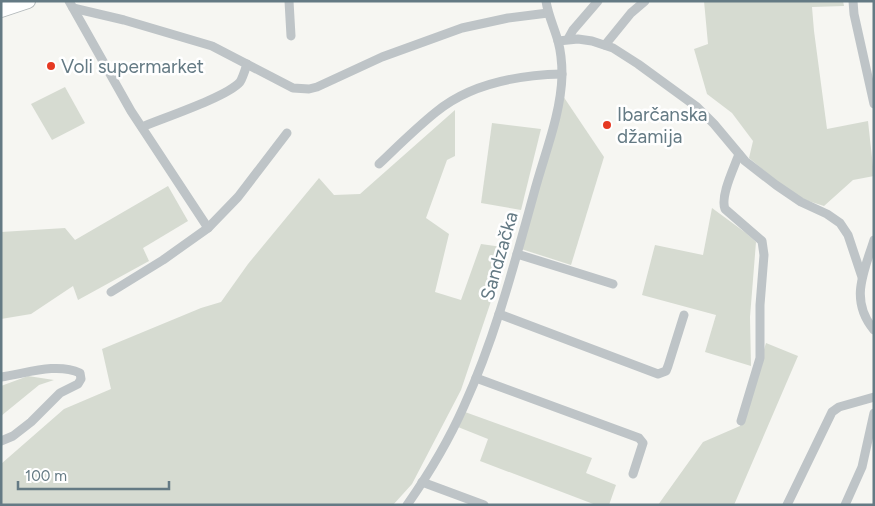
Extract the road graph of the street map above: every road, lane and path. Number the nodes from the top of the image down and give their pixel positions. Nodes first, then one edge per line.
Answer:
1 (28, 1) edge
2 (289, 1) edge
3 (546, 1) edge
4 (598, 1) edge
5 (646, 1) edge
6 (853, 1) edge
7 (71, 5) edge
8 (1, 10) edge
9 (548, 13) junction
10 (291, 36) dead end
11 (568, 39) junction
12 (558, 41) junction
13 (605, 45) junction
14 (247, 64) junction
15 (562, 74) junction
16 (874, 104) edge
17 (142, 127) junction
18 (287, 134) dead end
19 (739, 154) junction
20 (380, 164) dead end
21 (208, 228) junction
22 (874, 240) edge
23 (517, 254) junction
24 (862, 277) junction
25 (613, 284) dead end
26 (111, 292) dead end
27 (500, 314) junction
28 (684, 315) dead end
29 (874, 330) edge
30 (1, 377) edge
31 (476, 378) junction
32 (874, 397) edge
33 (874, 412) edge
34 (741, 421) dead end
35 (1, 441) edge
36 (634, 474) dead end
37 (422, 482) junction
38 (407, 505) edge
39 (484, 505) edge
40 (787, 505) edge
41 (846, 505) edge

1 - 8 main road
2 - 10 street
3 - 9 street, Sandzačka
4 - 11 street
5 - 13 street
6 - 16 street
7 - 14 street
7 - 17 street
9 - 12 street, Sandzačka
9 - 14 street
11 - 12 street
11 - 13 street
12 - 15 street, Sandzačka
13 - 19 street
14 - 17 street
15 - 20 street
15 - 23 street, Sandzačka
17 - 21 street
18 - 21 street
19 - 24 street
19 - 34 street
21 - 26 street
22 - 24 street
23 - 25 street
23 - 27 street, Sandzačka
24 - 29 street
27 - 28 street
27 - 31 street, Sandzačka
30 - 35 street
31 - 36 street
31 - 37 street, Sandzačka
32 - 40 street
33 - 41 street
37 - 38 street, Sandzačka
37 - 39 street

